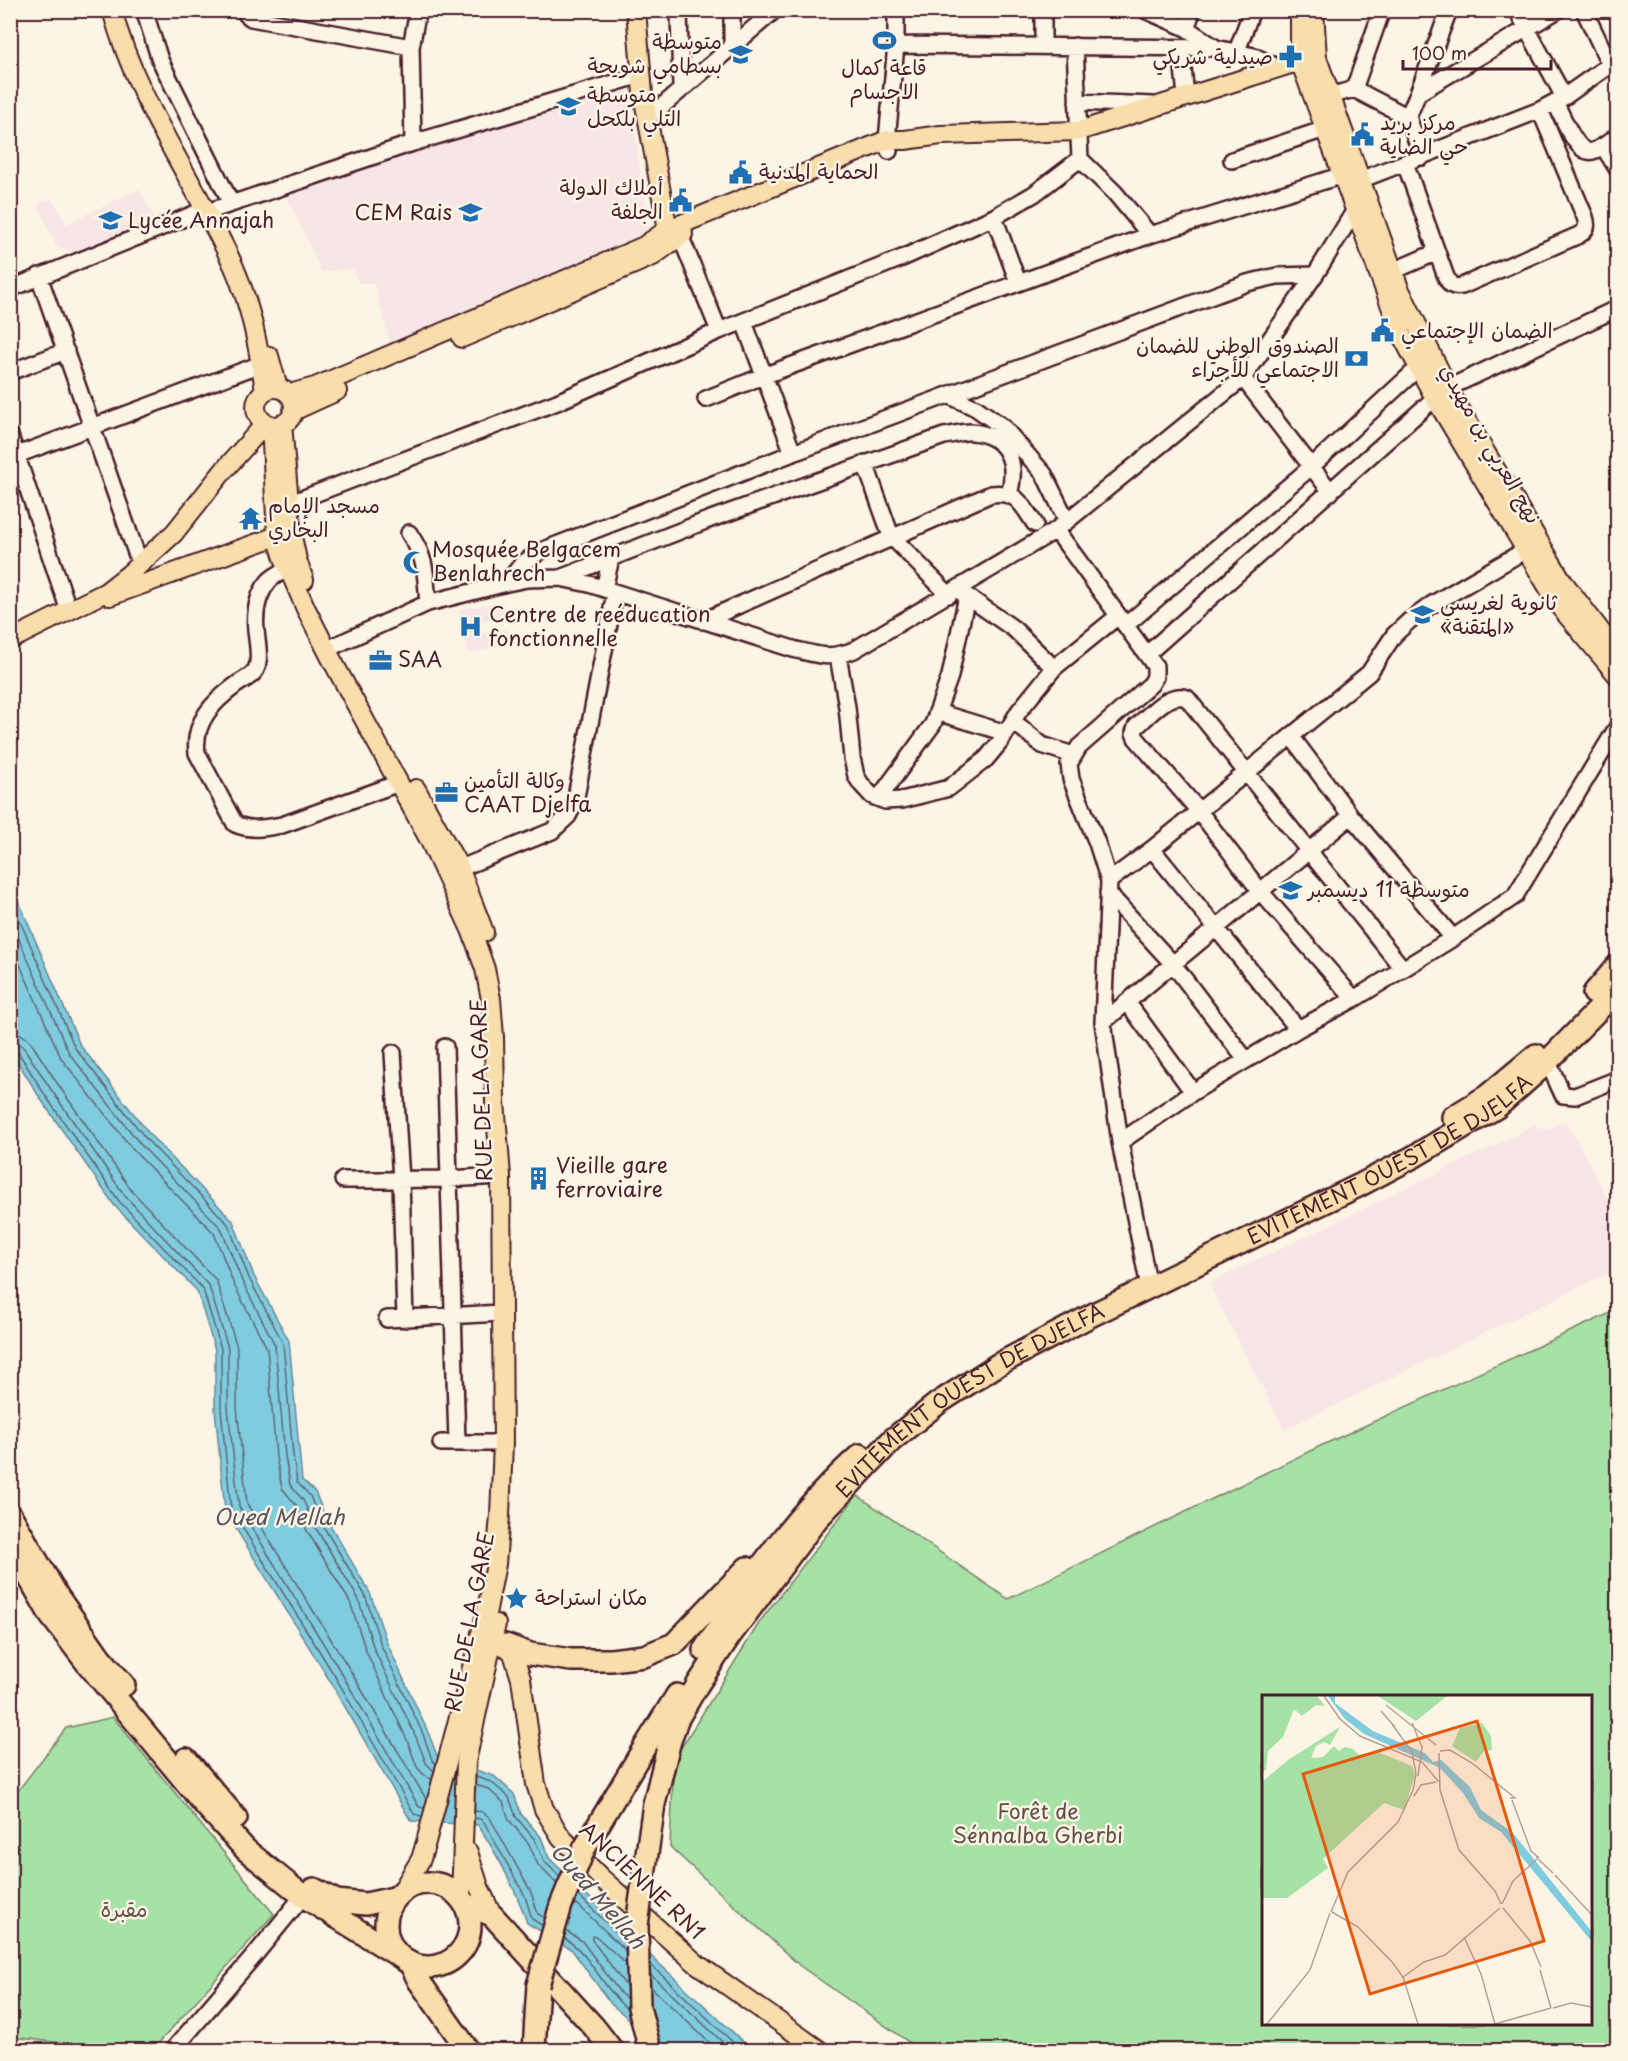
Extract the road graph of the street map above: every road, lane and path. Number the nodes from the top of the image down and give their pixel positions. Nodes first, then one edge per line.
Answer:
1 (112, 10) edge
2 (124, 10) edge
3 (144, 10) edge
4 (245, 10) edge
5 (418, 10) edge
6 (636, 10) edge
7 (680, 10) edge
8 (732, 10) edge
9 (775, 10) edge
10 (896, 10) edge
11 (1043, 10) edge
12 (1145, 10) edge
13 (1193, 10) edge
14 (1252, 10) edge
15 (1300, 10) edge
16 (1314, 10) edge
17 (1382, 10) edge
18 (1449, 10) edge
19 (1517, 10) edge
20 (1558, 10) edge
21 (1584, 10) edge
22 (1186, 28) junction
23 (1528, 30) junction
24 (896, 45) junction
25 (1042, 45) junction
26 (1075, 46) junction
27 (411, 47) junction
28 (732, 47) junction
29 (1216, 48) junction
30 (1181, 49) junction
31 (1237, 51) junction
32 (1309, 60) junction
33 (1614, 62) edge
34 (1279, 68) junction
35 (641, 75) junction
36 (681, 89) junction
37 (1354, 89) junction
38 (1418, 93) junction
39 (1186, 96) junction
40 (1330, 96) junction
41 (1560, 99) junction
42 (1077, 102) junction
43 (1159, 105) junction
44 (1540, 110) junction
45 (1408, 117) junction
46 (648, 118) junction
47 (1325, 129) junction
48 (1079, 131) junction
49 (1617, 136) edge
50 (413, 143) junction
51 (888, 145) junction
52 (1603, 146) junction
53 (1422, 157) junction
54 (1080, 159) junction
55 (1232, 160) dead end
56 (1405, 163) junction
57 (1617, 170) edge
58 (1350, 180) junction
59 (231, 203) junction
60 (1362, 206) junction
61 (209, 210) junction
62 (994, 217) junction
63 (1150, 235) junction
64 (673, 236) junction
65 (1437, 252) junction
66 (1393, 271) junction
67 (1315, 275) junction
68 (39, 276) junction
69 (1018, 282) junction
70 (10, 289) edge
71 (1617, 308) edge
72 (744, 322) junction
73 (719, 331) junction
74 (66, 351) junction
75 (261, 364) junction
76 (1419, 367) junction
77 (10, 372) edge
78 (763, 376) junction
79 (1244, 378) junction
80 (1442, 393) junction
81 (948, 395) junction
82 (706, 399) dead end
83 (275, 408) junction
84 (93, 428) junction
85 (10, 436) edge
86 (793, 453) junction
87 (17, 455) junction
88 (866, 463) junction
89 (1311, 467) junction
90 (1331, 492) junction
91 (1009, 494) junction
92 (288, 504) junction
93 (1035, 524) dead end
94 (1062, 526) junction
95 (409, 533) dead end
96 (277, 536) junction
97 (891, 536) junction
98 (1532, 546) junction
99 (611, 558) junction
100 (140, 564) junction
101 (288, 569) junction
102 (560, 578) junction
103 (507, 583) junction
104 (610, 591) junction
105 (958, 594) junction
106 (428, 603) junction
107 (69, 611) junction
108 (1122, 620) junction
109 (702, 621) junction
110 (10, 640) edge
111 (332, 648) junction
112 (1147, 654) junction
113 (1617, 654) edge
114 (838, 656) junction
115 (1054, 668) junction
116 (1617, 676) edge
117 (938, 712) junction
118 (1617, 726) edge
119 (1009, 727) junction
120 (1291, 736) junction
121 (1073, 755) junction
122 (1247, 772) junction
123 (399, 783) junction
124 (879, 798) junction
125 (1199, 811) junction
126 (1351, 816) junction
127 (1152, 849) junction
128 (1309, 850) junction
129 (452, 871) junction
130 (1108, 887) junction
131 (1260, 891) junction
132 (1217, 927) junction
133 (1454, 938) junction
134 (1173, 964) junction
135 (1617, 965) edge
136 (1403, 969) junction
137 (1617, 986) edge
138 (1354, 999) junction
139 (1127, 1002) junction
140 (1103, 1022) junction
141 (1298, 1029) junction
142 (445, 1047) dead end
143 (393, 1053) dead end
144 (1246, 1060) junction
145 (1548, 1062) junction
146 (1617, 1079) edge
147 (1193, 1092) junction
148 (1120, 1142) junction
149 (501, 1176) junction
150 (448, 1179) junction
151 (343, 1180) dead end
152 (401, 1180) junction
153 (1147, 1281) junction
154 (502, 1313) junction
155 (453, 1317) junction
156 (387, 1319) dead end
157 (405, 1319) junction
158 (503, 1443) junction
159 (833, 1478) junction
160 (10, 1514) edge
161 (10, 1544) edge
162 (493, 1640) junction
163 (463, 1838) junction
164 (399, 1894) junction
165 (303, 1896) junction
166 (463, 1901) junction
167 (492, 1915) junction
168 (404, 1960) junction
169 (173, 2050) edge
170 (468, 2050) edge
171 (534, 2050) edge
172 (612, 2050) edge
173 (650, 2050) edge
174 (819, 2050) edge

1 - 61 main road
2 - 61 main road
3 - 59 street
4 - 27 street
5 - 27 street
6 - 35 main road
7 - 36 street
8 - 28 street
9 - 28 street
10 - 24 street
11 - 25 street
12 - 22 street
13 - 22 street
14 - 31 street
15 - 32 main road, نهج العربي بن مهيدي
16 - 32 main road, نهج العربي بن مهيدي
17 - 37 street
18 - 38 street
19 - 23 street
20 - 23 street
21 - 33 street
22 - 29 street
23 - 38 street
23 - 41 street
24 - 25 street
24 - 51 street
25 - 26 street
26 - 30 street
26 - 42 street
27 - 50 street
28 - 36 street
29 - 30 street
29 - 31 street
30 - 39 street
31 - 34 street
32 - 34 main road
32 - 40 main road, نهج العربي بن مهيدي
32 - 47 main road, نهج العربي بن مهيدي
33 - 41 street
34 - 39 main road
35 - 46 main road
35 - 50 street
36 - 46 street
37 - 40 street
37 - 45 street
38 - 45 street
39 - 43 main road
40 - 58 main road, نهج العربي بن مهيدي
41 - 44 street
41 - 52 street
42 - 43 street
42 - 48 street
43 - 48 main road
44 - 53 street
44 - 65 street
45 - 53 street
46 - 64 main road
47 - 55 street
47 - 58 main road, نهج العربي بن مهيدي
48 - 51 main road
48 - 54 street
49 - 52 street
50 - 59 street
51 - 64 main road
52 - 57 street
53 - 56 street
54 - 62 street
54 - 63 street
56 - 58 street
56 - 65 street
58 - 60 main road, نهج العربي بن مهيدي
58 - 63 street
59 - 61 street
60 - 66 main road, نهج العربي بن مهيدي
60 - 67 street
60 - 76 main road, نهج العربي بن مهيدي
61 - 68 street
61 - 75 main road
61 - 83 main road
62 - 69 street
62 - 72 street
63 - 69 street
64 - 73 street
64 - 83 main road
65 - 66 street
66 - 80 main road, نهج العربي بن مهيدي
67 - 79 street
67 - 81 street
68 - 70 street
68 - 74 street
69 - 78 street
71 - 80 street
72 - 73 street
72 - 78 street
73 - 92 street
74 - 77 street
74 - 84 street
75 - 83 main road
75 - 84 street
76 - 80 main road, نهج العربي بن مهيدي
76 - 89 street
78 - 82 street
78 - 86 street
79 - 89 street
79 - 94 street
80 - 90 street
80 - 98 main road, نهج العربي بن مهيدي
81 - 86 street
81 - 94 street
83 - 92 main road, RUE DE LA GARE
83 - 96 main road, RUE DE LA GARE
83 - 100 main road
84 - 87 street
84 - 100 street
85 - 87 street
86 - 103 street
87 - 107 street
88 - 91 street
88 - 97 street
88 - 99 street
89 - 90 street
89 - 108 street
90 - 112 street
91 - 93 street
91 - 97 street
92 - 111 main road, RUE DE LA GARE
94 - 105 street
94 - 108 street
95 - 106 street
96 - 101 main road, RUE DE LA GARE
96 - 107 main road
97 - 105 street
97 - 109 street
98 - 113 main road, نهج العربي بن مهيدي
98 - 116 main road, نهج العربي بن مهيدي
98 - 120 street
99 - 102 street
99 - 104 street
100 - 107 main road
101 - 111 main road, RUE DE LA GARE
101 - 123 street
102 - 103 street
102 - 104 street
103 - 106 street
104 - 109 street
104 - 129 street
105 - 114 street
105 - 115 street
105 - 117 street
106 - 111 street
107 - 110 main road
108 - 112 street
108 - 115 street
109 - 114 street
111 - 123 main road, RUE DE LA GARE
111 - 129 main road, RUE DE LA GARE
112 - 121 street
114 - 124 street
115 - 119 street
117 - 119 street
117 - 124 street
118 - 133 street
119 - 121 street
119 - 124 street
120 - 122 street
120 - 126 street
121 - 130 street
122 - 125 street
122 - 125 street
122 - 128 street
123 - 129 main road, RUE DE LA GARE
125 - 127 street
125 - 131 street
126 - 128 street
126 - 133 street
127 - 130 street
127 - 132 street
128 - 131 street
128 - 136 street
129 - 149 main road, RUE DE LA GARE
129 - 162 main road, RUE DE LA GARE
130 - 134 street
130 - 140 street
131 - 132 street
131 - 138 street
132 - 134 street
132 - 141 street
133 - 136 street
134 - 139 street
134 - 144 street
135 - 153 highway, EVITEMENT OUEST DE DJELFA
136 - 138 street
137 - 145 highway, EVITEMENT OUEST DE DJELFA
138 - 141 street
139 - 140 street
139 - 147 street
140 - 148 street
141 - 144 street
142 - 150 street
143 - 152 street
144 - 147 street
145 - 146 street
145 - 153 highway, EVITEMENT OUEST DE DJELFA
147 - 148 street
148 - 153 street
149 - 150 street
149 - 154 main road, RUE DE LA GARE
150 - 152 street
150 - 155 street
151 - 152 street
152 - 157 street
153 - 159 highway
153 - 173 highway, EVITEMENT OUEST DE DJELFA, bridge
154 - 155 street
154 - 158 main road, RUE DE LA GARE
155 - 157 street
155 - 158 street
156 - 157 street
158 - 162 main road, RUE DE LA GARE
159 - 162 highway
159 - 171 highway, bridge
160 - 164 highway
161 - 165 highway
162 - 163 main road, RUE DE LA GARE
162 - 164 main road, RUE DE LA GARE
162 - 174 main road, ANCIENNE RN1
163 - 166 main road, RUE DE LA GARE
163 - 167 main road
164 - 166 highway
164 - 168 highway
165 - 168 highway
165 - 169 street
166 - 167 highway
166 - 168 highway
167 - 172 highway
168 - 170 highway

